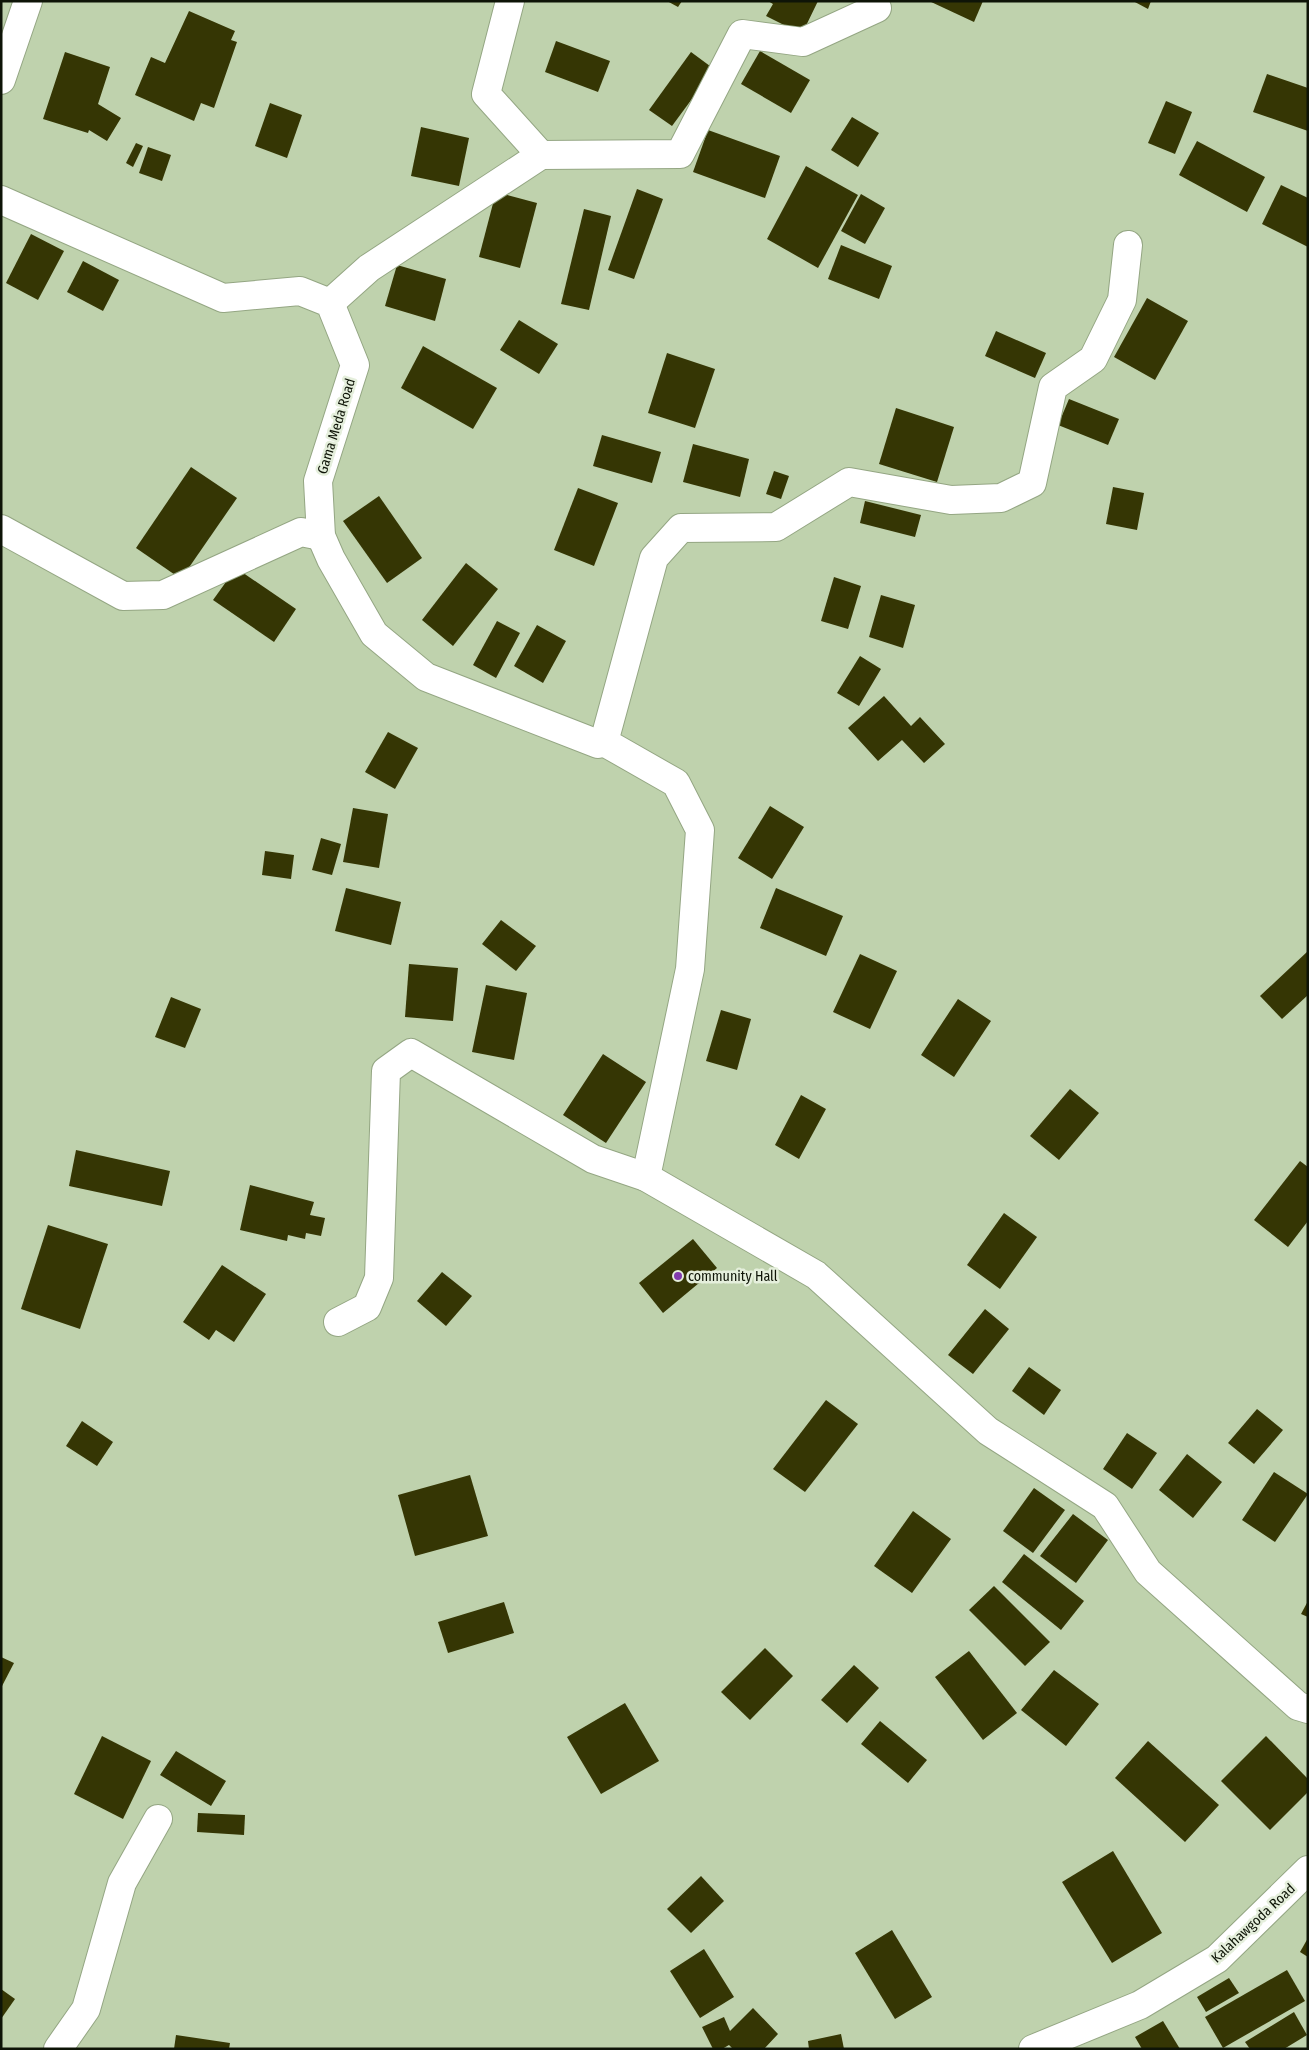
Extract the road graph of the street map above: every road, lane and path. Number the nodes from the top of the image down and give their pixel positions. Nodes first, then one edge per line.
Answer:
1 (28, 1) edge
2 (510, 1) edge
3 (878, 8) dead end
4 (1, 80) edge
5 (541, 155) junction
6 (1, 200) edge
7 (1128, 245) dead end
8 (330, 303) junction
9 (1, 529) edge
10 (321, 536) junction
11 (604, 742) junction
12 (646, 1177) junction
13 (338, 1322) dead end
14 (1308, 1709) edge
15 (158, 1820) dead end
16 (1308, 1870) edge
17 (58, 2049) edge
18 (1033, 2049) edge

1 - 4 street
2 - 5 street
3 - 5 street
5 - 8 street
6 - 8 street
7 - 11 street
8 - 10 street, Gama Meda Road
9 - 10 street
10 - 11 street, Gama Meda Road
11 - 12 street, Gama Meda Road
12 - 13 street
12 - 14 street
15 - 17 street
16 - 18 street, Kalahawgoda Road

